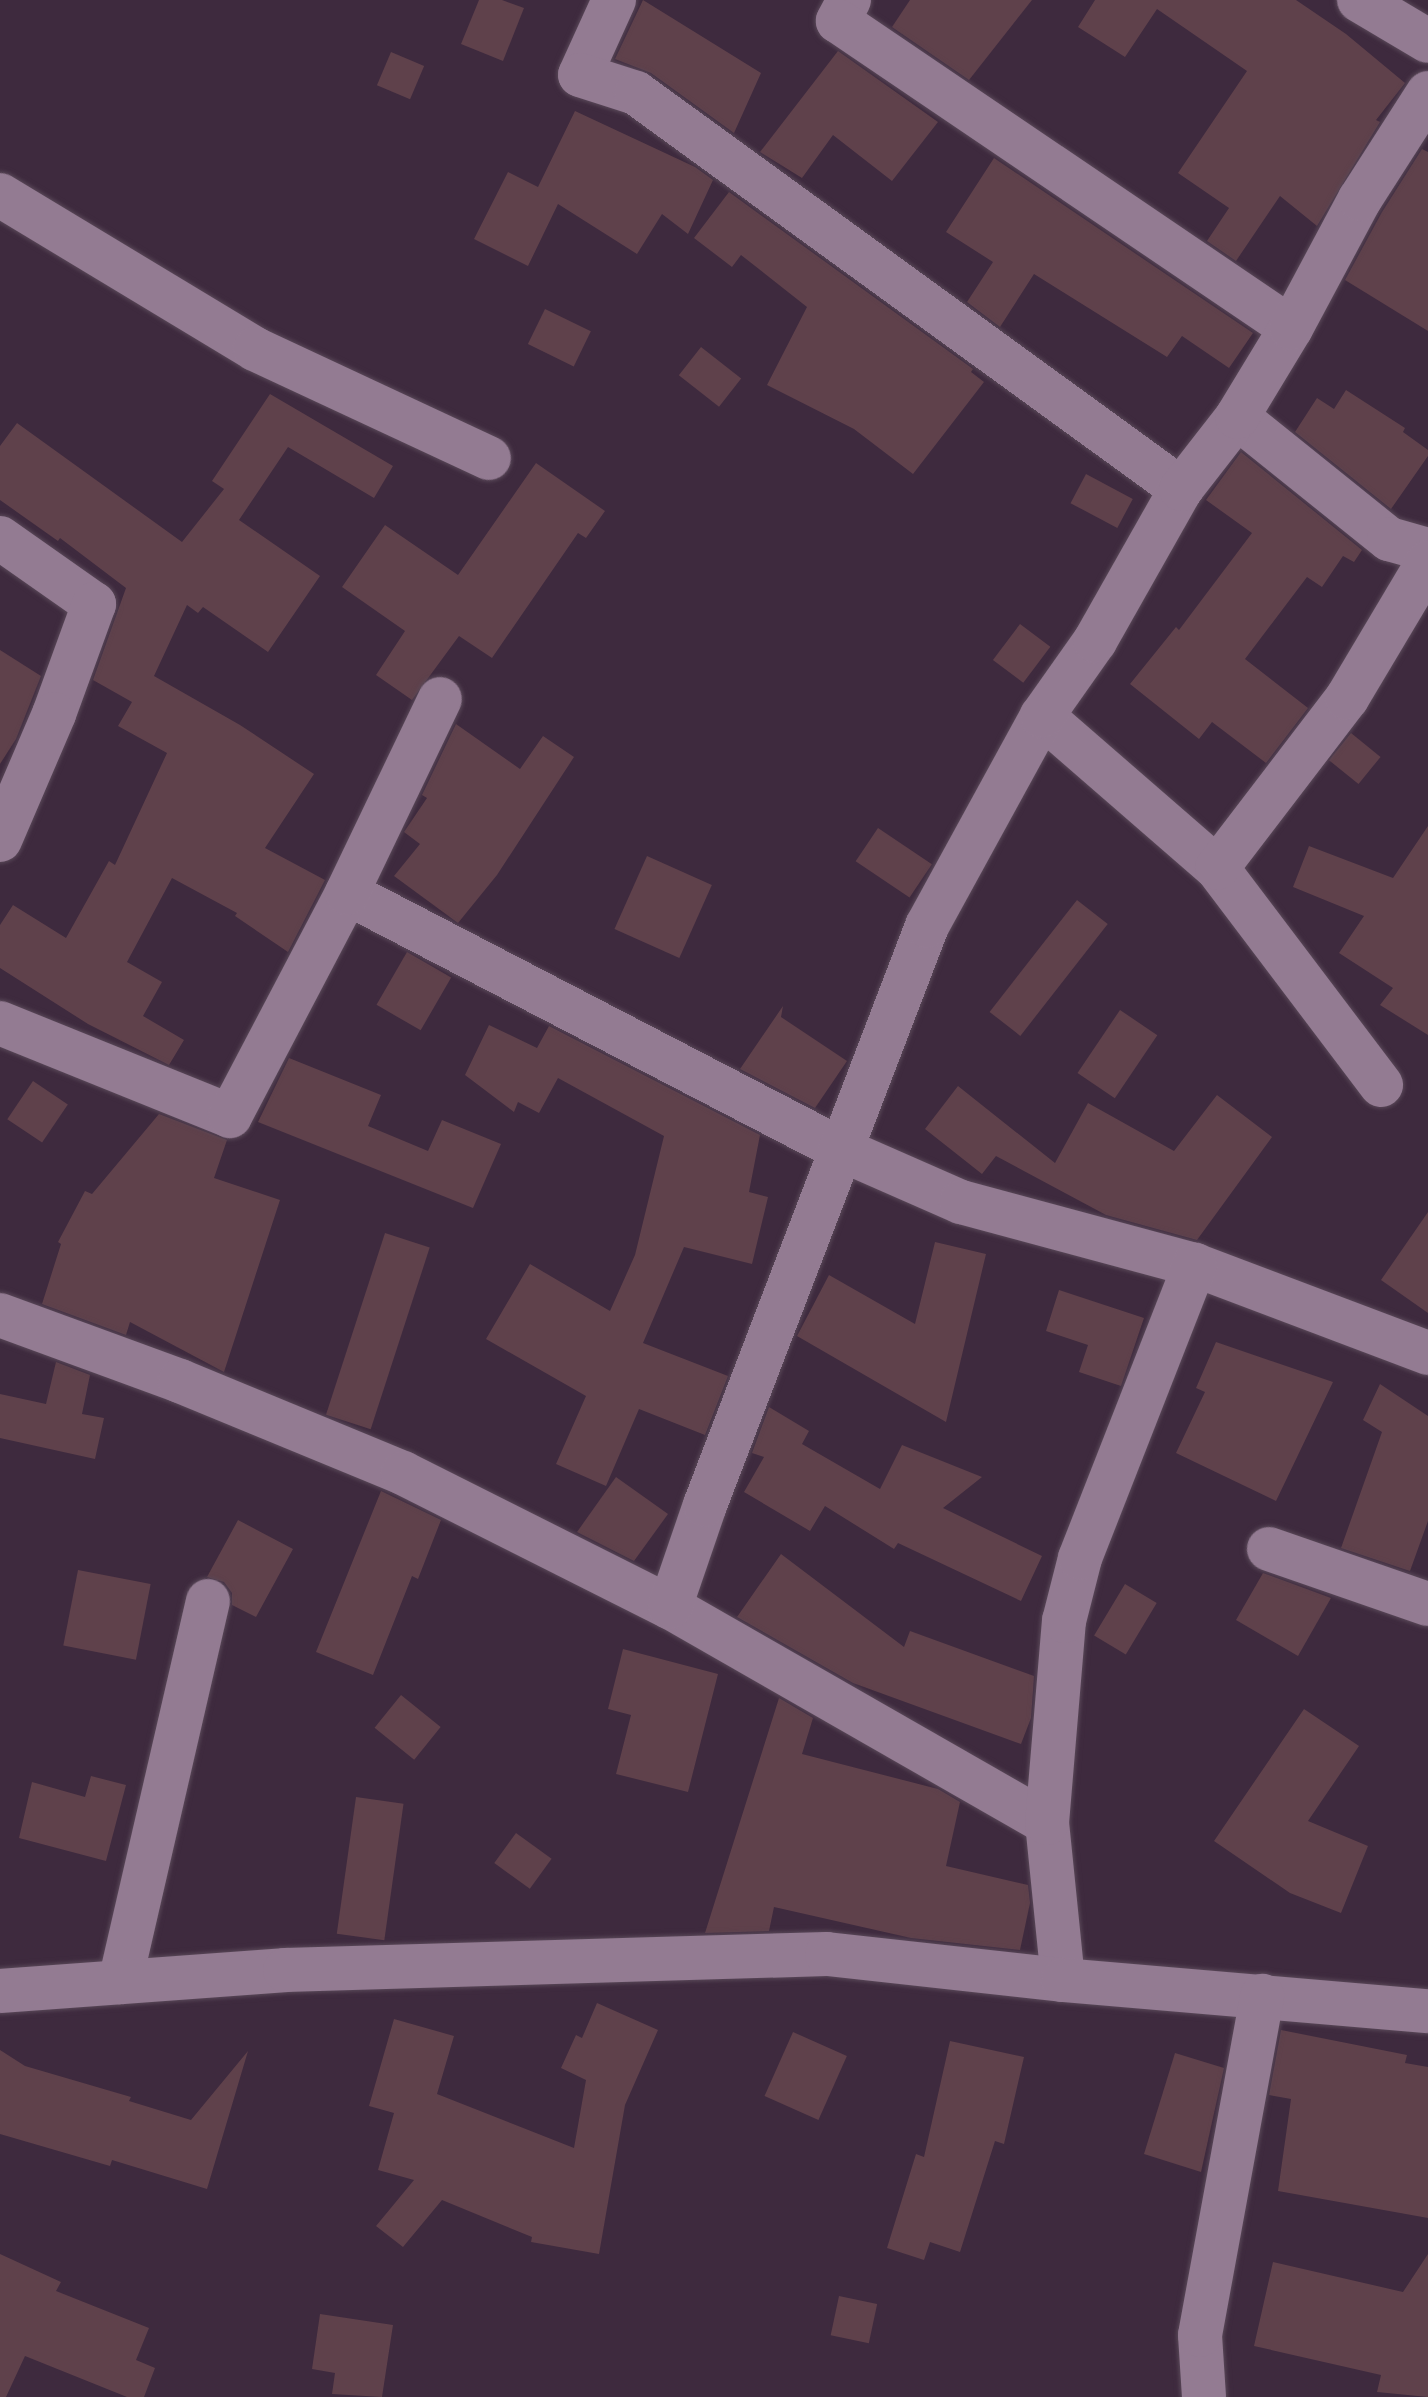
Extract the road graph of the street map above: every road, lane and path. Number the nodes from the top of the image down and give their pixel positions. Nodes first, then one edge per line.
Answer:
1 (614, 0) edge
2 (849, 0) edge
3 (1359, 0) edge
4 (1428, 41) edge
5 (1428, 93) edge
6 (0, 195) edge
7 (1291, 328) junction
8 (1237, 417) junction
9 (489, 458) dead end
10 (1181, 489) junction
11 (0, 538) edge
12 (1428, 550) edge
13 (1428, 562) edge
14 (440, 699) dead end
15 (1042, 716) junction
16 (0, 840) edge
17 (1217, 868) junction
18 (347, 893) junction
19 (0, 1023) edge
20 (1381, 1085) dead end
21 (840, 1149) junction
22 (1195, 1265) junction
23 (0, 1315) edge
24 (1428, 1353) edge
25 (1269, 1549) dead end
26 (208, 1601) dead end
27 (1428, 1604) edge
28 (670, 1607) junction
29 (1047, 1823) junction
30 (1063, 1980) junction
31 (120, 1982) junction
32 (0, 1991) edge
33 (1262, 1996) junction
34 (1428, 2011) edge
35 (1204, 2397) edge

1 - 10 street
2 - 7 street
3 - 4 street
5 - 7 street
6 - 9 street
7 - 8 street
8 - 10 street
8 - 12 street
10 - 15 street
11 - 16 street
13 - 17 street
14 - 18 street
15 - 17 street
15 - 21 street
17 - 20 street
18 - 19 street
18 - 21 street
21 - 22 street
21 - 28 street
22 - 24 street
22 - 29 street
23 - 28 street
25 - 27 street
26 - 31 street
28 - 29 street
29 - 30 street
30 - 31 street
30 - 33 street
31 - 32 street
33 - 34 street
33 - 35 street

